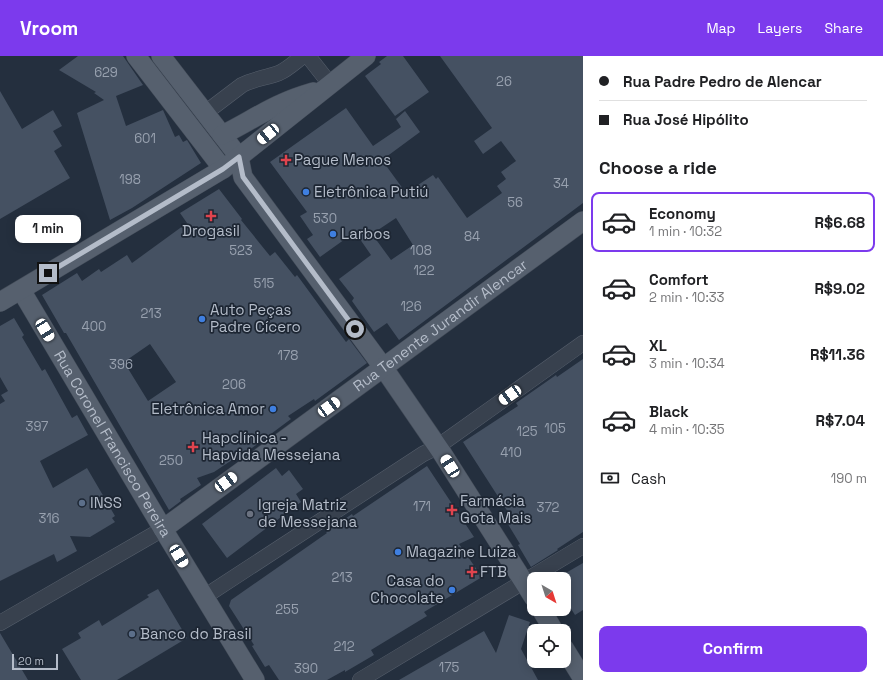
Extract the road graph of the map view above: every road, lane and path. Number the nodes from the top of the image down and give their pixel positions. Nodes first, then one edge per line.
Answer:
1 (161, 56) edge
2 (303, 56) edge
3 (308, 56) edge
4 (366, 56) edge
5 (141, 58) edge
6 (329, 85) junction
7 (205, 113) junction
8 (222, 135) junction
9 (239, 157) junction
10 (223, 169) junction
11 (583, 221) edge
12 (22, 290) junction
13 (0, 302) edge
14 (583, 343) edge
15 (383, 367) junction
16 (437, 447) junction
17 (163, 529) junction
18 (583, 546) edge
19 (524, 582) junction
20 (527, 587) edge
21 (204, 597) junction
22 (0, 623) edge
23 (571, 659) edge
24 (583, 679) edge
25 (254, 680) edge
26 (360, 680) edge

1 - 7 main road
2 - 7 street
3 - 6 street
4 - 6 main road
5 - 10 main road
6 - 8 main road
6 - 9 main road
7 - 8 main road
8 - 9 main road
9 - 10 main road
9 - 15 main road
10 - 12 main road
11 - 15 main road, Rua Tenente Jurandir Alencar
12 - 13 main road
12 - 17 main road, Rua Coronel Francisco Pereira
14 - 16 street
15 - 16 main road
15 - 17 main road, Rua Tenente Jurandir Alencar
16 - 19 main road
16 - 21 street
17 - 21 main road, Rua Coronel Francisco Pereira
17 - 22 street
18 - 19 street
19 - 20 main road
19 - 26 street
21 - 25 main road, Rua Coronel Francisco Pereira
23 - 24 main road

